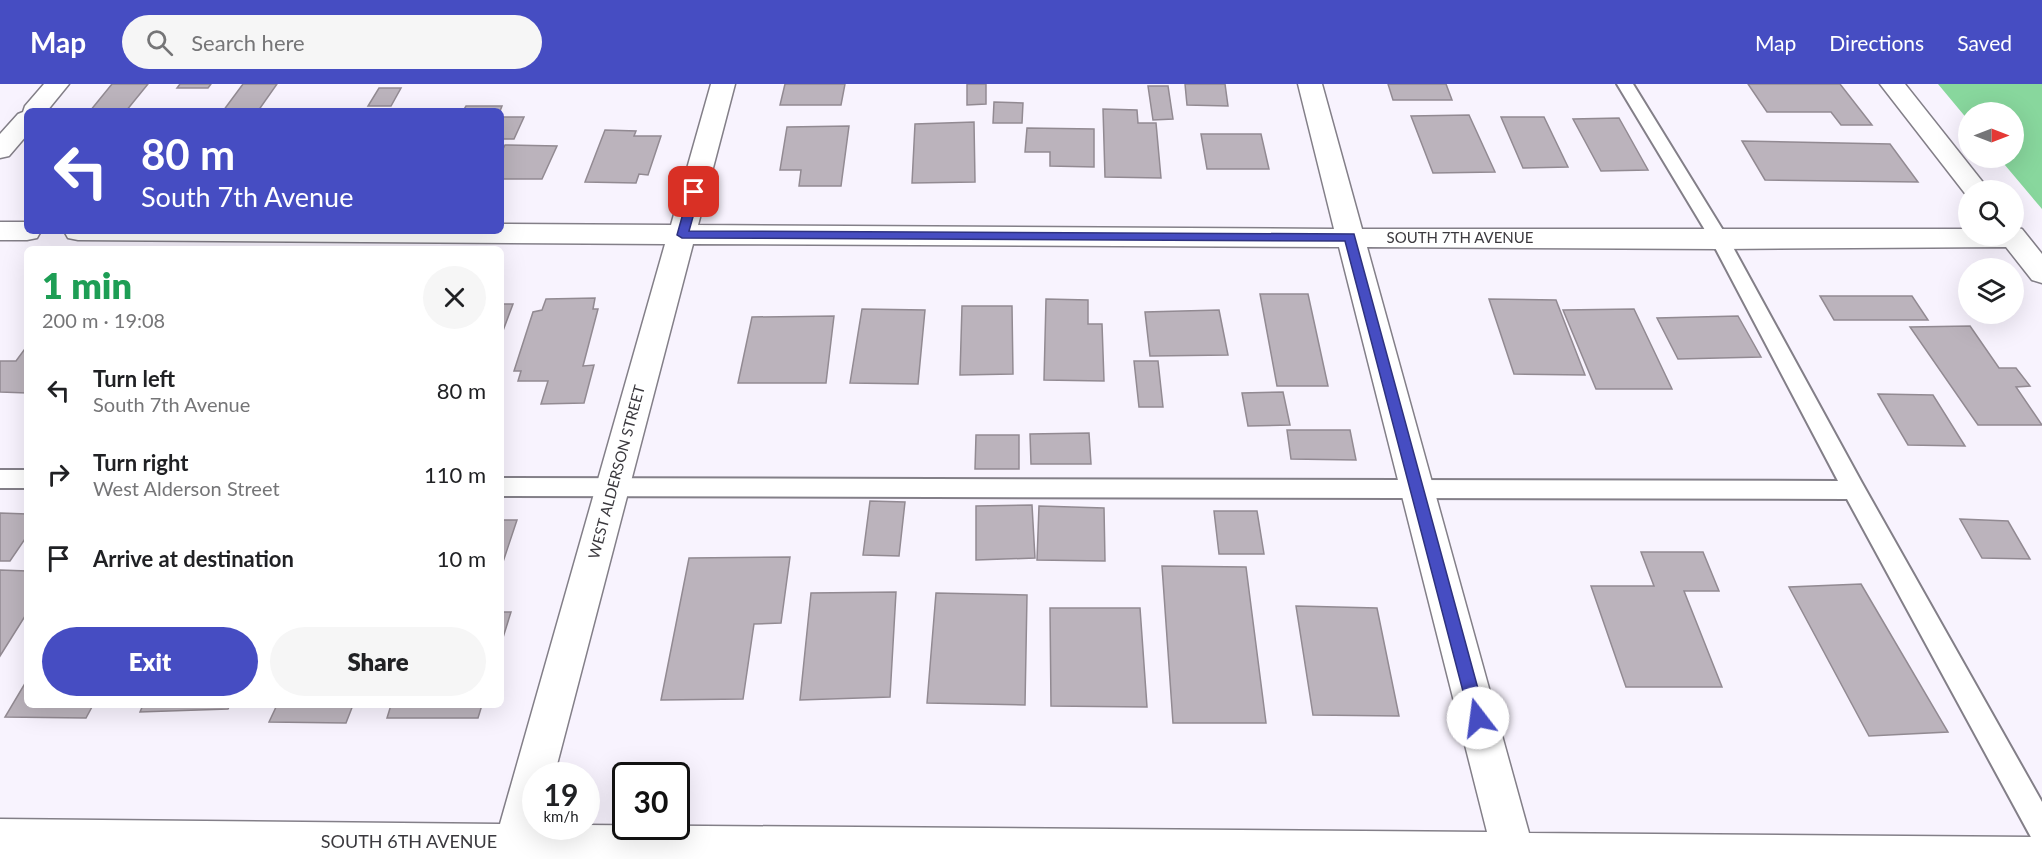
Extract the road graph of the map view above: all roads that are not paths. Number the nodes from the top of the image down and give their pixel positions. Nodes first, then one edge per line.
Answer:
1 (57, 84) edge
2 (723, 84) edge
3 (1310, 84) edge
4 (1625, 84) edge
5 (1892, 84) edge
6 (37, 108) edge
7 (24, 122) edge
8 (0, 150) edge
9 (1968, 180) edge
10 (0, 231) edge
11 (24, 231) edge
12 (504, 234) edge
13 (682, 235) junction
14 (1350, 237) junction
15 (1958, 238) edge
16 (1720, 240) junction
17 (2020, 246) edge
18 (2042, 273) edge
19 (0, 479) edge
20 (24, 479) edge
21 (504, 487) edge
22 (612, 489) junction
23 (1418, 490) junction
24 (1854, 490) junction
25 (2042, 829) edge
26 (0, 840) edge
27 (513, 851) edge
28 (1514, 857) edge
29 (2042, 858) edge

1 - 6 street
2 - 13 street, WEST ALDERSON STREET
3 - 14 street
4 - 16 lane
5 - 9 street
7 - 8 street
10 - 11 street
12 - 13 street, SOUTH 7TH AVENUE
13 - 14 street, SOUTH 7TH AVENUE
13 - 22 street, WEST ALDERSON STREET
14 - 16 street, SOUTH 7TH AVENUE
14 - 23 street
15 - 16 street, SOUTH 7TH AVENUE
16 - 24 lane
17 - 18 street
19 - 20 lane
21 - 22 lane
22 - 23 lane
22 - 27 street, WEST ALDERSON STREET
23 - 24 lane
23 - 28 street
24 - 25 lane
26 - 27 street, SOUTH 6TH AVENUE
27 - 28 street, SOUTH 6TH AVENUE
28 - 29 street, SOUTH 6TH AVENUE

